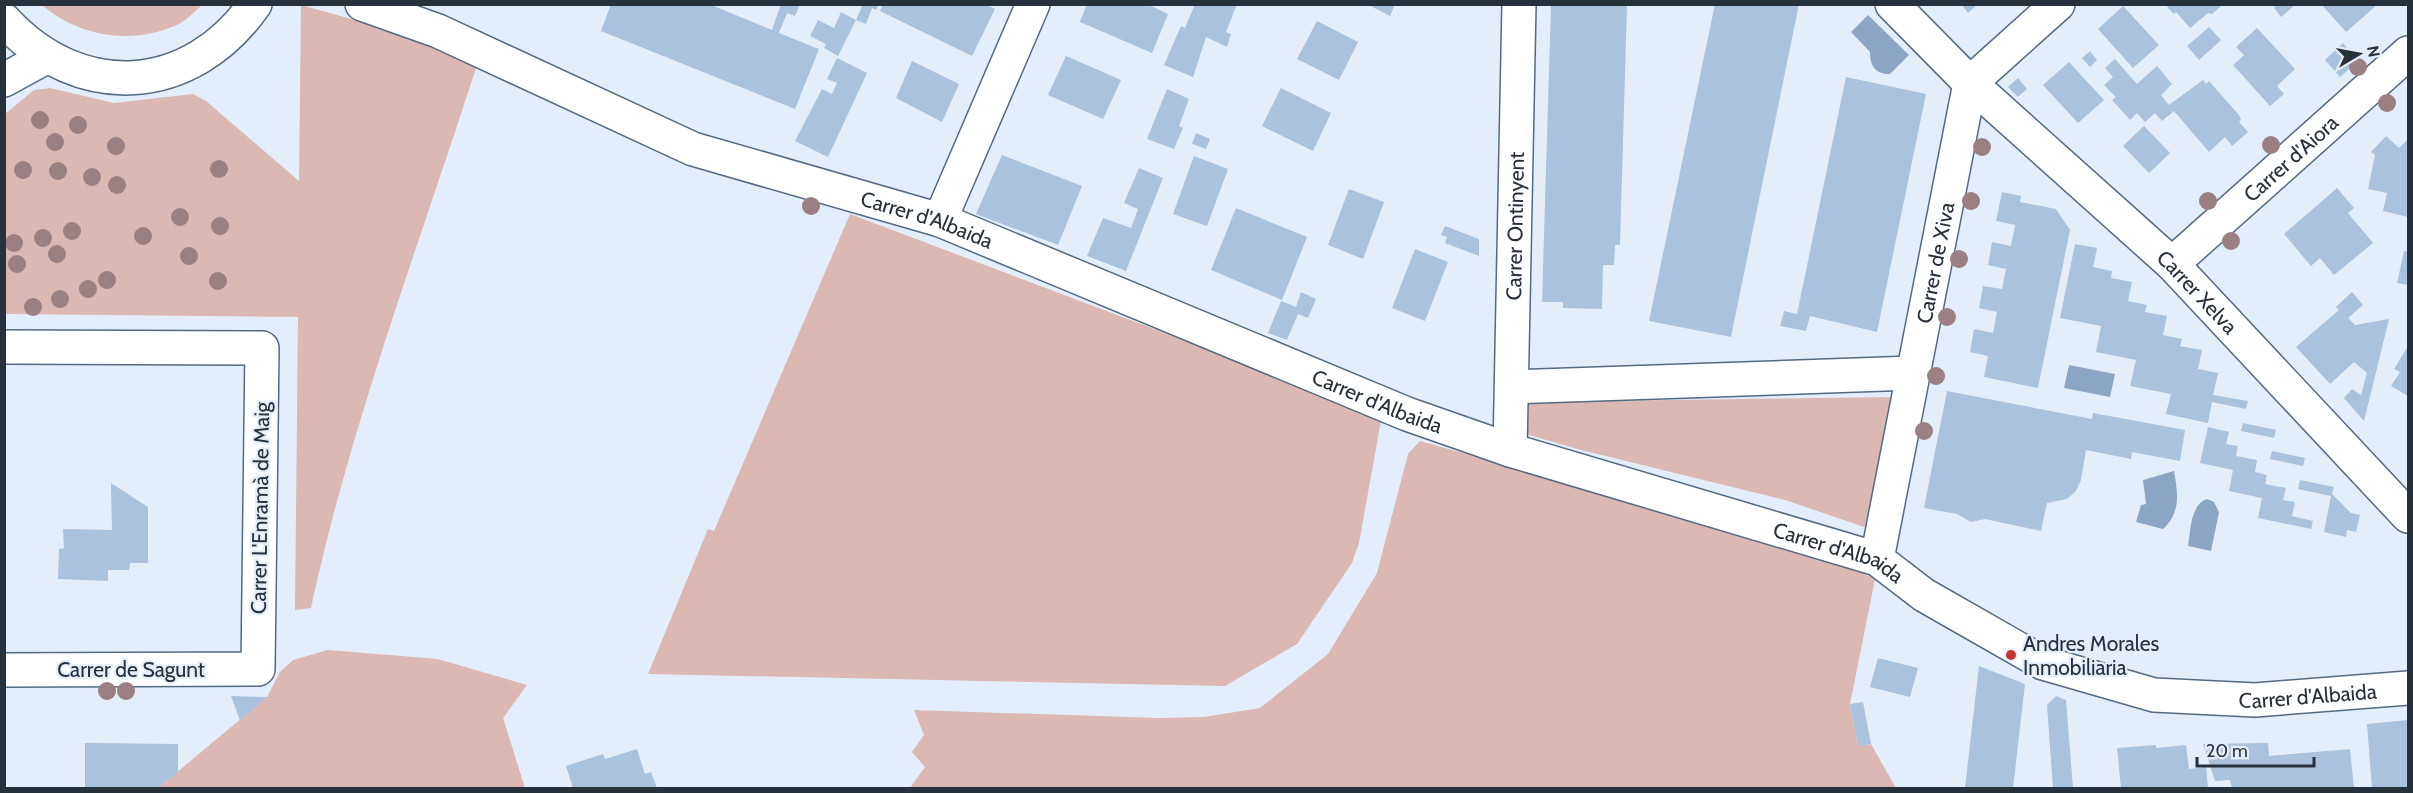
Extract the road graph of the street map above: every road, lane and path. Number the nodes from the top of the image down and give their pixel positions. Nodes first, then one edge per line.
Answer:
1 (255, 4) edge
2 (362, 4) edge
3 (1033, 4) edge
4 (1519, 4) edge
5 (1892, 4) edge
6 (2058, 4) edge
7 (4, 21) edge
8 (2409, 52) edge
9 (46, 57) junction
10 (4, 80) edge
11 (1970, 83) junction
12 (940, 220) junction
13 (2172, 264) junction
14 (4, 347) edge
15 (1913, 373) junction
16 (1512, 387) junction
17 (1510, 450) junction
18 (2409, 516) edge
19 (1877, 559) junction
20 (258, 669) joint
21 (4, 670) edge
22 (2409, 687) edge

1 - 9 street
2 - 12 street, Carrer d'Albaida
3 - 12 street
4 - 16 street, Carrer Ontinyent
5 - 11 street, Carrer Xelva
6 - 11 street
7 - 9 street
8 - 13 street, Carrer d'Aiora
9 - 10 street
11 - 13 street, Carrer Xelva
11 - 15 street, Carrer de Xiva
12 - 17 street, Carrer d'Albaida
13 - 18 street, Carrer Xelva
14 - 20 street, Carrer L'Enramà de Maig
15 - 16 street
15 - 19 street, Carrer de Xiva
16 - 17 street, Carrer Ontinyent
17 - 19 street, Carrer d'Albaida
19 - 22 street, Carrer d'Albaida
20 - 21 street, Carrer de Sagunt

